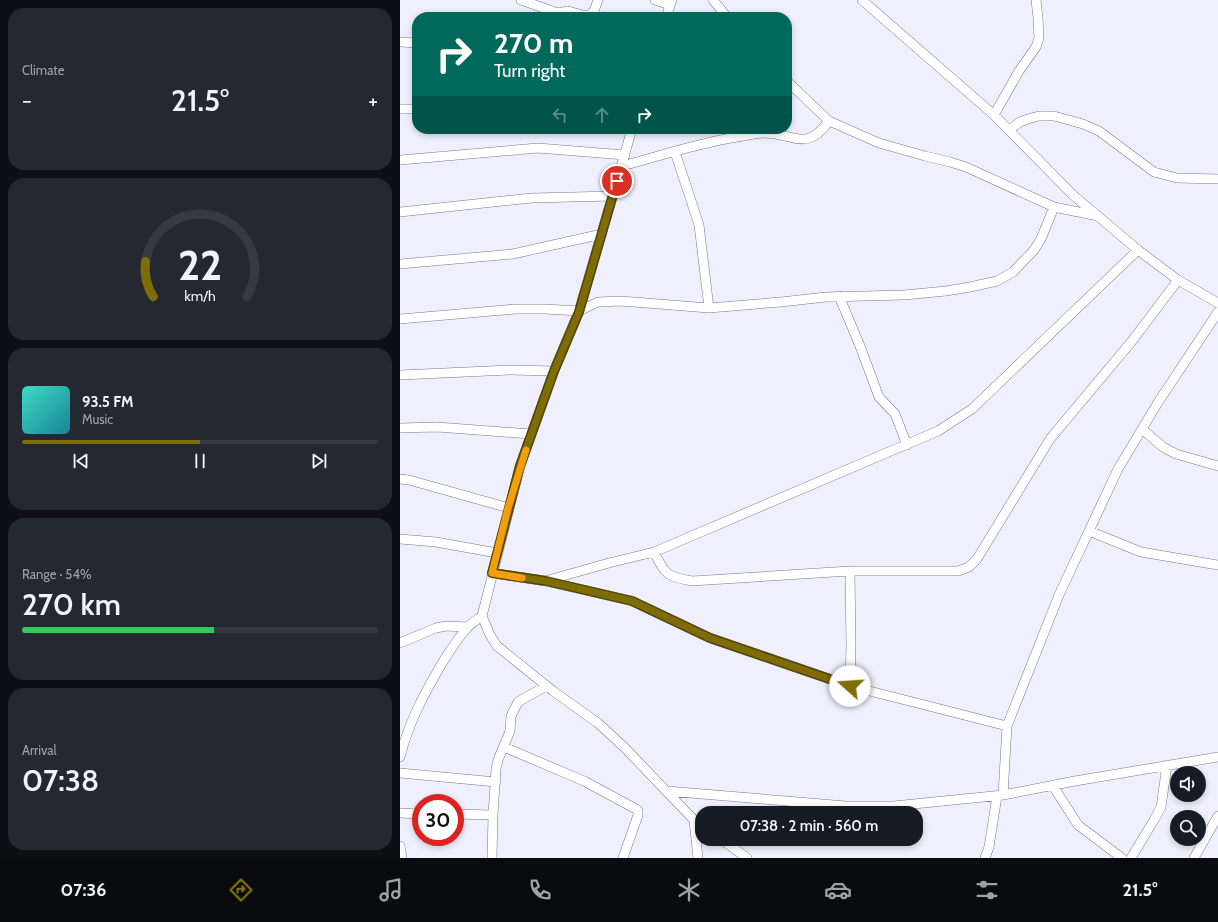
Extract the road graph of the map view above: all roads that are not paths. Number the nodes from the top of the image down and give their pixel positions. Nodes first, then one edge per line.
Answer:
1 (521, 0) edge
2 (598, 0) edge
3 (655, 0) edge
4 (713, 0) edge
5 (862, 0) edge
6 (1036, 0) edge
7 (671, 3) edge
8 (548, 12) edge
9 (593, 12) edge
10 (724, 12) edge
11 (400, 42) edge
12 (412, 42) edge
13 (792, 86) edge
14 (412, 108) edge
15 (400, 109) edge
16 (994, 115) junction
17 (829, 121) junction
18 (1009, 130) junction
19 (631, 134) edge
20 (756, 134) edge
21 (775, 134) edge
22 (674, 152) junction
23 (625, 155) junction
24 (400, 160) edge
25 (622, 166) junction
26 (1218, 179) edge
27 (613, 196) junction
28 (1054, 207) junction
29 (400, 212) edge
30 (1099, 216) junction
31 (602, 234) junction
32 (1138, 250) junction
33 (400, 264) edge
34 (1178, 280) junction
35 (839, 296) junction
36 (1218, 303) edge
37 (709, 308) junction
38 (579, 312) junction
39 (1218, 312) edge
40 (400, 319) edge
41 (554, 371) junction
42 (400, 374) edge
43 (400, 428) edge
44 (1142, 429) junction
45 (531, 434) junction
46 (907, 445) junction
47 (1218, 466) edge
48 (400, 479) edge
49 (508, 508) junction
50 (1089, 531) junction
51 (400, 539) edge
52 (654, 552) junction
53 (497, 553) junction
54 (1218, 565) edge
55 (850, 571) junction
56 (492, 573) junction
57 (546, 581) junction
58 (482, 616) junction
59 (468, 627) junction
60 (400, 643) edge
61 (546, 686) junction
62 (850, 686) junction
63 (1007, 726) junction
64 (504, 747) junction
65 (400, 757) edge
66 (1218, 757) edge
67 (1167, 765) junction
68 (400, 773) edge
69 (496, 782) junction
70 (1053, 786) junction
71 (667, 791) junction
72 (1000, 796) junction
73 (400, 813) edge
74 (412, 814) edge
75 (464, 814) edge
76 (493, 815) junction
77 (1218, 816) edge
78 (694, 820) joint
79 (400, 846) edge
80 (731, 846) edge
81 (402, 858) edge
82 (492, 858) edge
83 (623, 858) edge
84 (698, 858) edge
85 (747, 858) edge
86 (985, 858) edge
87 (1122, 858) edge
88 (1132, 858) edge
89 (1194, 858) edge

1 - 8 street
2 - 9 street
3 - 7 street
4 - 10 street
5 - 16 street
6 - 16 street
11 - 12 street
13 - 17 street
14 - 15 street
16 - 18 street
17 - 21 street
17 - 28 street
18 - 26 street
18 - 30 street
19 - 23 street
20 - 22 street
22 - 25 street
22 - 37 street
23 - 24 street
23 - 25 street
25 - 27 street
27 - 29 street
27 - 31 street
28 - 30 street
28 - 35 street
30 - 32 street
31 - 33 street
31 - 38 street
32 - 34 street
32 - 46 street
34 - 36 street
34 - 55 street
35 - 37 street
35 - 46 street
37 - 38 street
38 - 40 street
38 - 41 street
39 - 44 street
41 - 42 street
41 - 45 street
43 - 45 street
44 - 47 street
44 - 50 street
45 - 49 street
46 - 52 street
48 - 49 street
49 - 53 street
50 - 54 street
50 - 63 street
51 - 53 street
52 - 55 street
52 - 57 street
53 - 56 street
55 - 62 street
56 - 57 street
56 - 58 street
57 - 62 street
58 - 59 street
58 - 61 street
59 - 60 street
59 - 65 street
61 - 64 street
61 - 71 street
62 - 63 street
63 - 72 street
64 - 69 street
64 - 83 street
66 - 67 street
67 - 70 street
67 - 88 street
68 - 69 street
69 - 76 street
70 - 72 street
70 - 87 street
71 - 72 street
71 - 78 street
72 - 86 street
73 - 74 street
75 - 76 street
76 - 82 street
77 - 89 street
78 - 84 street
79 - 81 street
80 - 85 street

